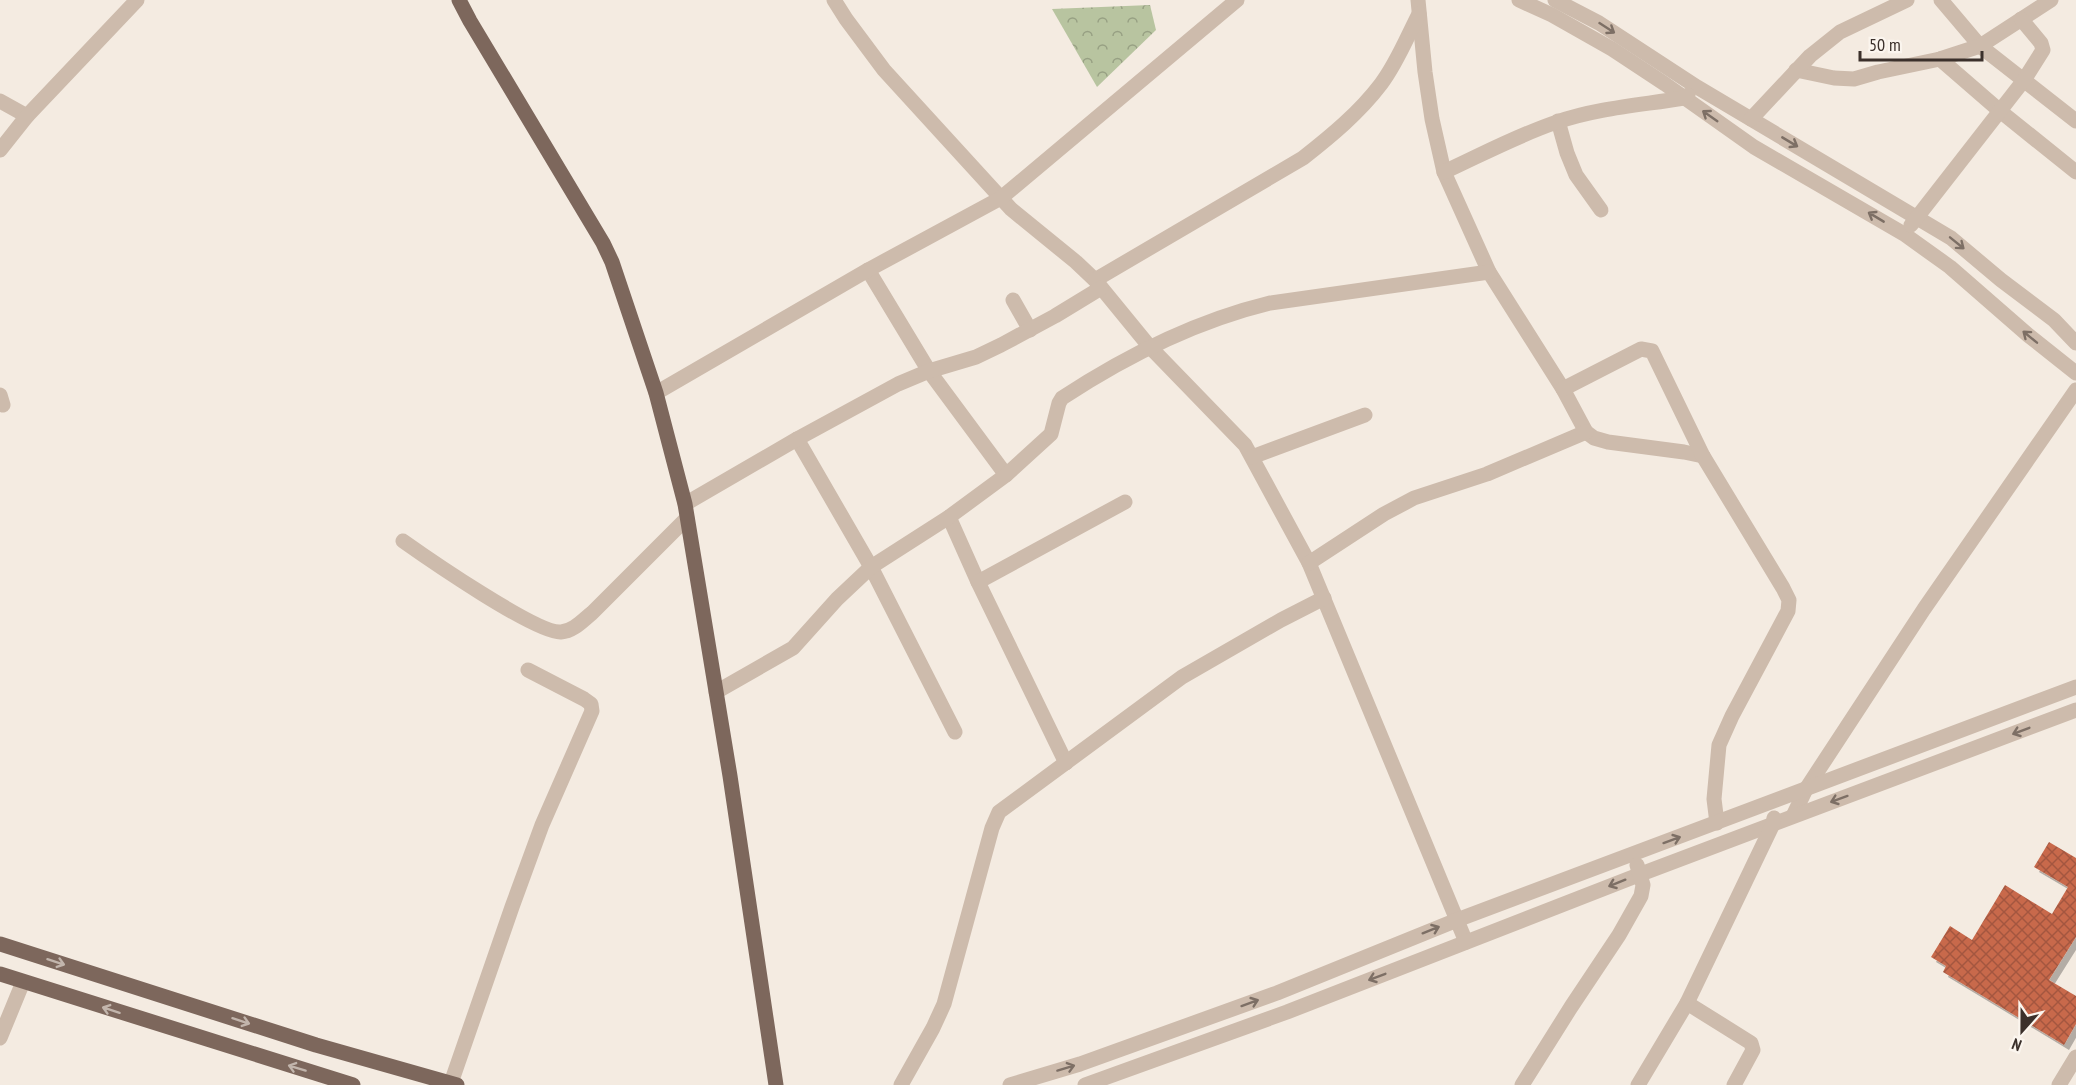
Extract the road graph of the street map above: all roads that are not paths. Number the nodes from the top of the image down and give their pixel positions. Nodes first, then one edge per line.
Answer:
1 (137, 0) edge
2 (459, 0) edge
3 (834, 0) edge
4 (1237, 0) edge
5 (1519, 0) edge
6 (1555, 0) edge
7 (1907, 0) edge
8 (1941, 0) edge
9 (2051, 0) edge
10 (1419, 7) edge
11 (2021, 19) junction
12 (1980, 46) junction
13 (1940, 59) junction
14 (1796, 70) junction
15 (2024, 81) junction
16 (1697, 87) junction
17 (1684, 98) junction
18 (0, 101) edge
19 (2000, 111) junction
20 (27, 116) junction
21 (1751, 119) junction
22 (1558, 121) junction
23 (2076, 121) edge
24 (0, 150) edge
25 (1444, 172) junction
26 (2076, 172) edge
27 (1001, 198) junction
28 (1601, 210) dead end
29 (1917, 217) junction
30 (1904, 234) junction
31 (868, 270) junction
32 (1489, 273) junction
33 (1098, 284) junction
34 (1013, 300) dead end
35 (1030, 330) junction
36 (2076, 343) edge
37 (1149, 346) junction
38 (929, 372) junction
39 (2076, 373) edge
40 (1563, 389) junction
41 (2076, 390) edge
42 (656, 393) junction
43 (1365, 416) dead end
44 (1586, 432) junction
45 (797, 439) junction
46 (1703, 456) junction
47 (1252, 457) junction
48 (1006, 475) junction
49 (1125, 502) dead end
50 (686, 511) junction
51 (949, 517) junction
52 (403, 541) dead end
53 (1309, 564) junction
54 (871, 567) junction
55 (978, 582) junction
56 (1324, 598) junction
57 (528, 670) dead end
58 (2076, 687) edge
59 (716, 692) junction
60 (2076, 710) edge
61 (955, 732) dead end
62 (1066, 763) junction
63 (1806, 789) junction
64 (1776, 799) junction
65 (1793, 816) junction
66 (1718, 823) junction
67 (1773, 824) junction
68 (1633, 854) junction
69 (1641, 873) junction
70 (1457, 920) junction
71 (1466, 942) junction
72 (0, 944) edge
73 (0, 974) edge
74 (23, 982) junction
75 (1687, 1003) junction
76 (0, 1038) edge
77 (2076, 1057) edge
78 (454, 1084) edge
79 (353, 1085) edge
80 (776, 1085) edge
81 (901, 1085) edge
82 (1010, 1085) edge
83 (1085, 1085) edge
84 (1522, 1085) edge
85 (1638, 1085) edge
86 (1734, 1085) edge
87 (2059, 1085) edge

1 - 20 street
2 - 42 main road
3 - 27 street
4 - 27 street
5 - 17 street
6 -> 16 street
7 - 14 street
8 - 12 street
9 - 11 street
10 - 25 street
10 - 33 street
11 - 12 street
11 - 15 street
12 - 13 street
12 - 15 street
13 - 14 street
13 - 19 street
14 - 21 street
15 - 19 street
15 - 23 street
16 - 17 street
16 - 21 street
17 - 22 street
30 -> 17 street
18 - 20 street
19 - 26 street
19 - 29 street
20 - 24 street
21 -> 29 street
22 - 25 street
22 - 28 street
25 - 32 street
27 - 31 street
27 - 33 street
29 - 30 street
29 -> 36 street
39 -> 30 street
31 - 38 street
31 - 42 street
32 - 37 street
32 - 40 street
33 - 35 street
33 - 37 street
34 - 35 street
35 - 38 street
37 - 47 street
37 - 48 street
38 - 45 street
38 - 48 street
40 - 44 street
40 - 46 street
41 - 63 street
42 - 50 main road
43 - 47 street
44 - 46 street
44 - 53 street
45 - 50 street
45 - 54 street
46 - 66 street
47 - 53 street
48 - 51 street
49 - 55 street
50 - 52 street
50 - 59 main road
51 - 54 street
51 - 55 street
53 - 56 street
54 - 59 street
54 - 61 street
55 - 62 street
56 - 62 street
56 - 70 street
57 - 78 street
58 - 63 street
59 - 80 main road
60 -> 65 street
62 - 81 street
63 - 64 street
63 - 65 street
64 - 66 street
64 - 67 street
65 - 67 street
68 -> 66 street
67 - 69 street
67 - 75 street
68 - 69 street
68 - 70 street
69 -> 71 street
69 - 84 street
70 - 71 street
82 -> 70 street
71 -> 83 street
72 -> 78 main road
73 - 74 main road
74 - 76 street
79 -> 74 main road
75 - 85 street
75 - 86 street
77 - 87 street

